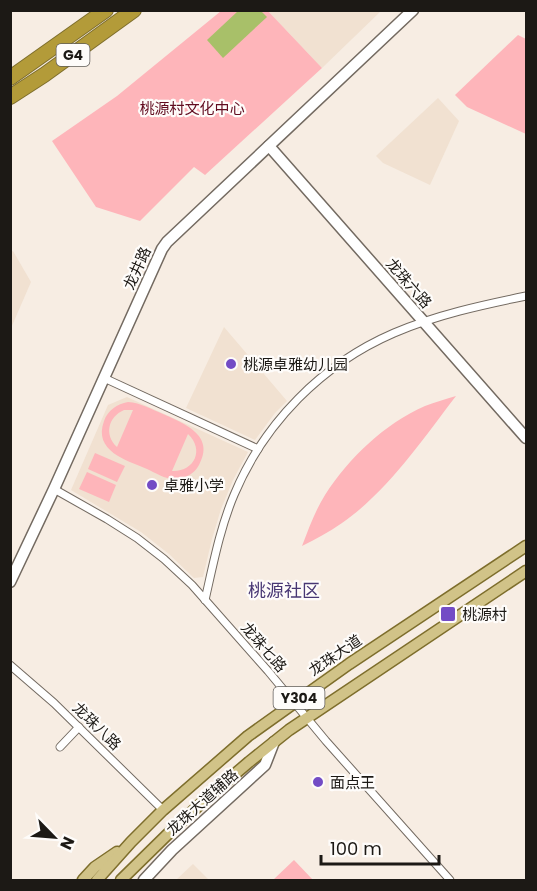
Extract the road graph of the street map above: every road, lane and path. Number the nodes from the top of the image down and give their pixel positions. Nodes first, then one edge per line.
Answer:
1 (106, 10) edge
2 (134, 10) edge
3 (412, 10) edge
4 (10, 78) edge
5 (10, 98) edge
6 (269, 146) junction
7 (526, 296) edge
8 (423, 322) junction
9 (104, 378) junction
10 (526, 438) edge
11 (258, 449) junction
12 (54, 489) junction
13 (526, 546) edge
14 (526, 571) edge
15 (10, 582) edge
16 (205, 600) junction
17 (10, 665) edge
18 (294, 702) junction
19 (307, 717) junction
20 (79, 727) junction
21 (274, 742) junction
22 (60, 747) dead end
23 (163, 810) junction
24 (131, 842) junction
25 (83, 880) edge
26 (98, 880) edge
27 (121, 880) edge
28 (144, 880) edge
29 (450, 880) edge

1 - 4 highway, G4
2 - 5 highway, G4
3 - 6 street, 龙井路
6 - 8 street, 龙珠六路
6 - 9 street, 龙井路
7 - 8 street
8 - 10 street, 龙珠六路
8 - 11 street
9 - 11 street
9 - 12 street, 龙井路
11 - 16 street
12 - 15 street, 龙井路
12 - 16 street, 龙珠七路
13 - 18 main road, 龙珠大道 / Y304
14 - 19 main road
16 - 18 street, 龙珠七路
17 - 20 street, 龙珠八路
18 - 19 street, 龙珠七路
18 - 23 main road, 龙珠大道 / Y304
19 - 21 main road
19 - 29 street, 龙珠七路
20 - 22 street
20 - 23 street, 龙珠八路
21 - 27 main road
21 - 28 street, 龙珠大道辅路
23 - 24 main road, 龙珠大道 / Y304
24 - 25 main road
24 - 26 main road, 龙珠大道 / Y304

